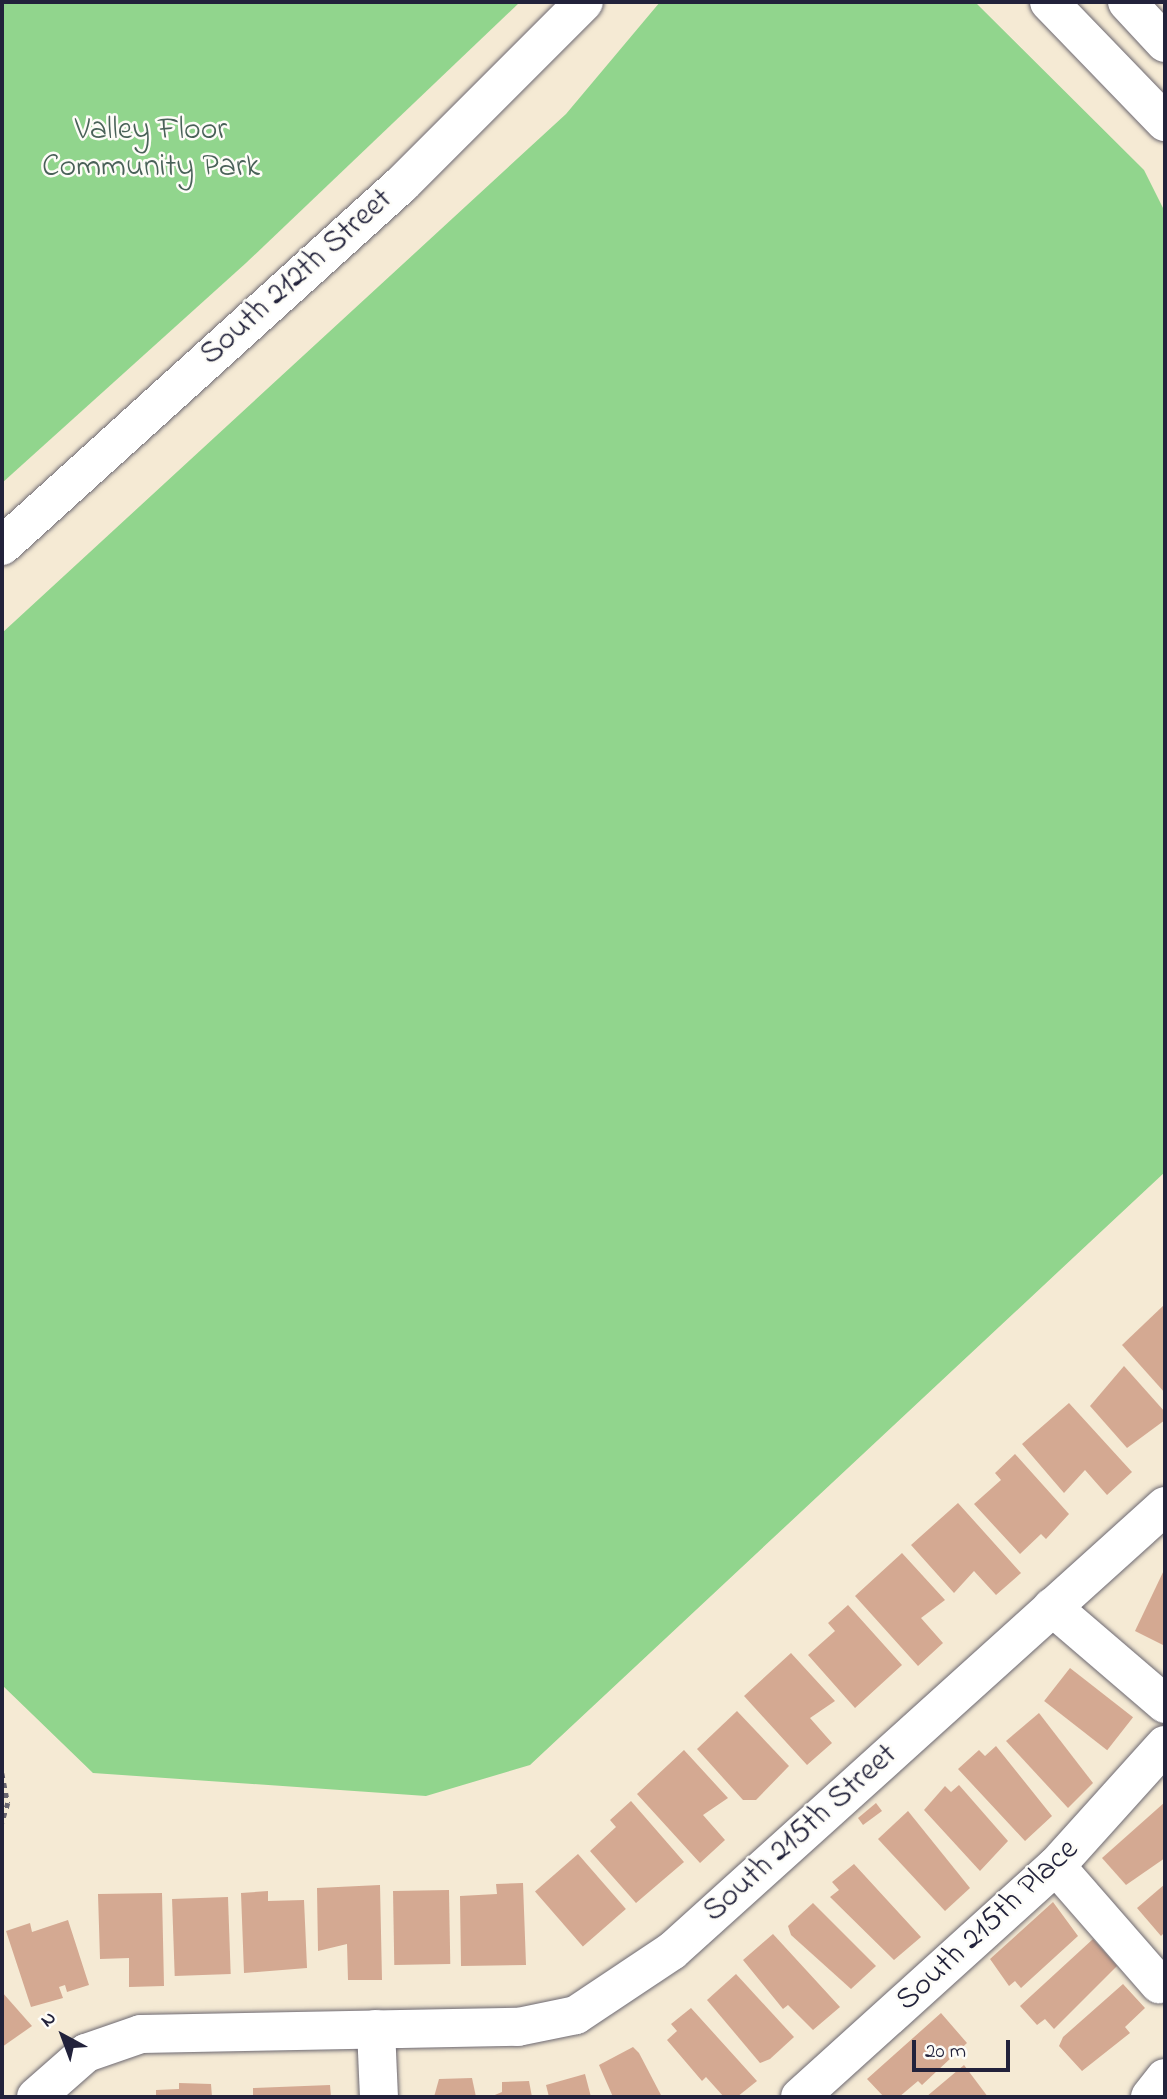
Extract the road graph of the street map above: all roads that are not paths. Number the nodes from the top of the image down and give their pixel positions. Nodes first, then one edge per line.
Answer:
1 (584, 2) edge
2 (1049, 2) edge
3 (1127, 2) edge
4 (1165, 43) edge
5 (1165, 122) edge
6 (2, 546) edge
7 (1165, 1506) edge
8 (1052, 1606) junction
9 (1165, 1704) edge
10 (1165, 1745) edge
11 (1056, 1866) junction
12 (1159, 1983) dead end
13 (376, 2029) junction
14 (815, 2093) edge
15 (36, 2097) edge
16 (379, 2097) edge

1 - 6 street, South 212th Street
2 - 5 street
3 - 4 street
7 - 8 street, South 215th Street
8 - 9 street
8 - 13 street, South 215th Street
10 - 11 street, South 215th Place
11 - 12 street
11 - 14 street, South 215th Place
13 - 15 street, South 215th Street
13 - 16 street

